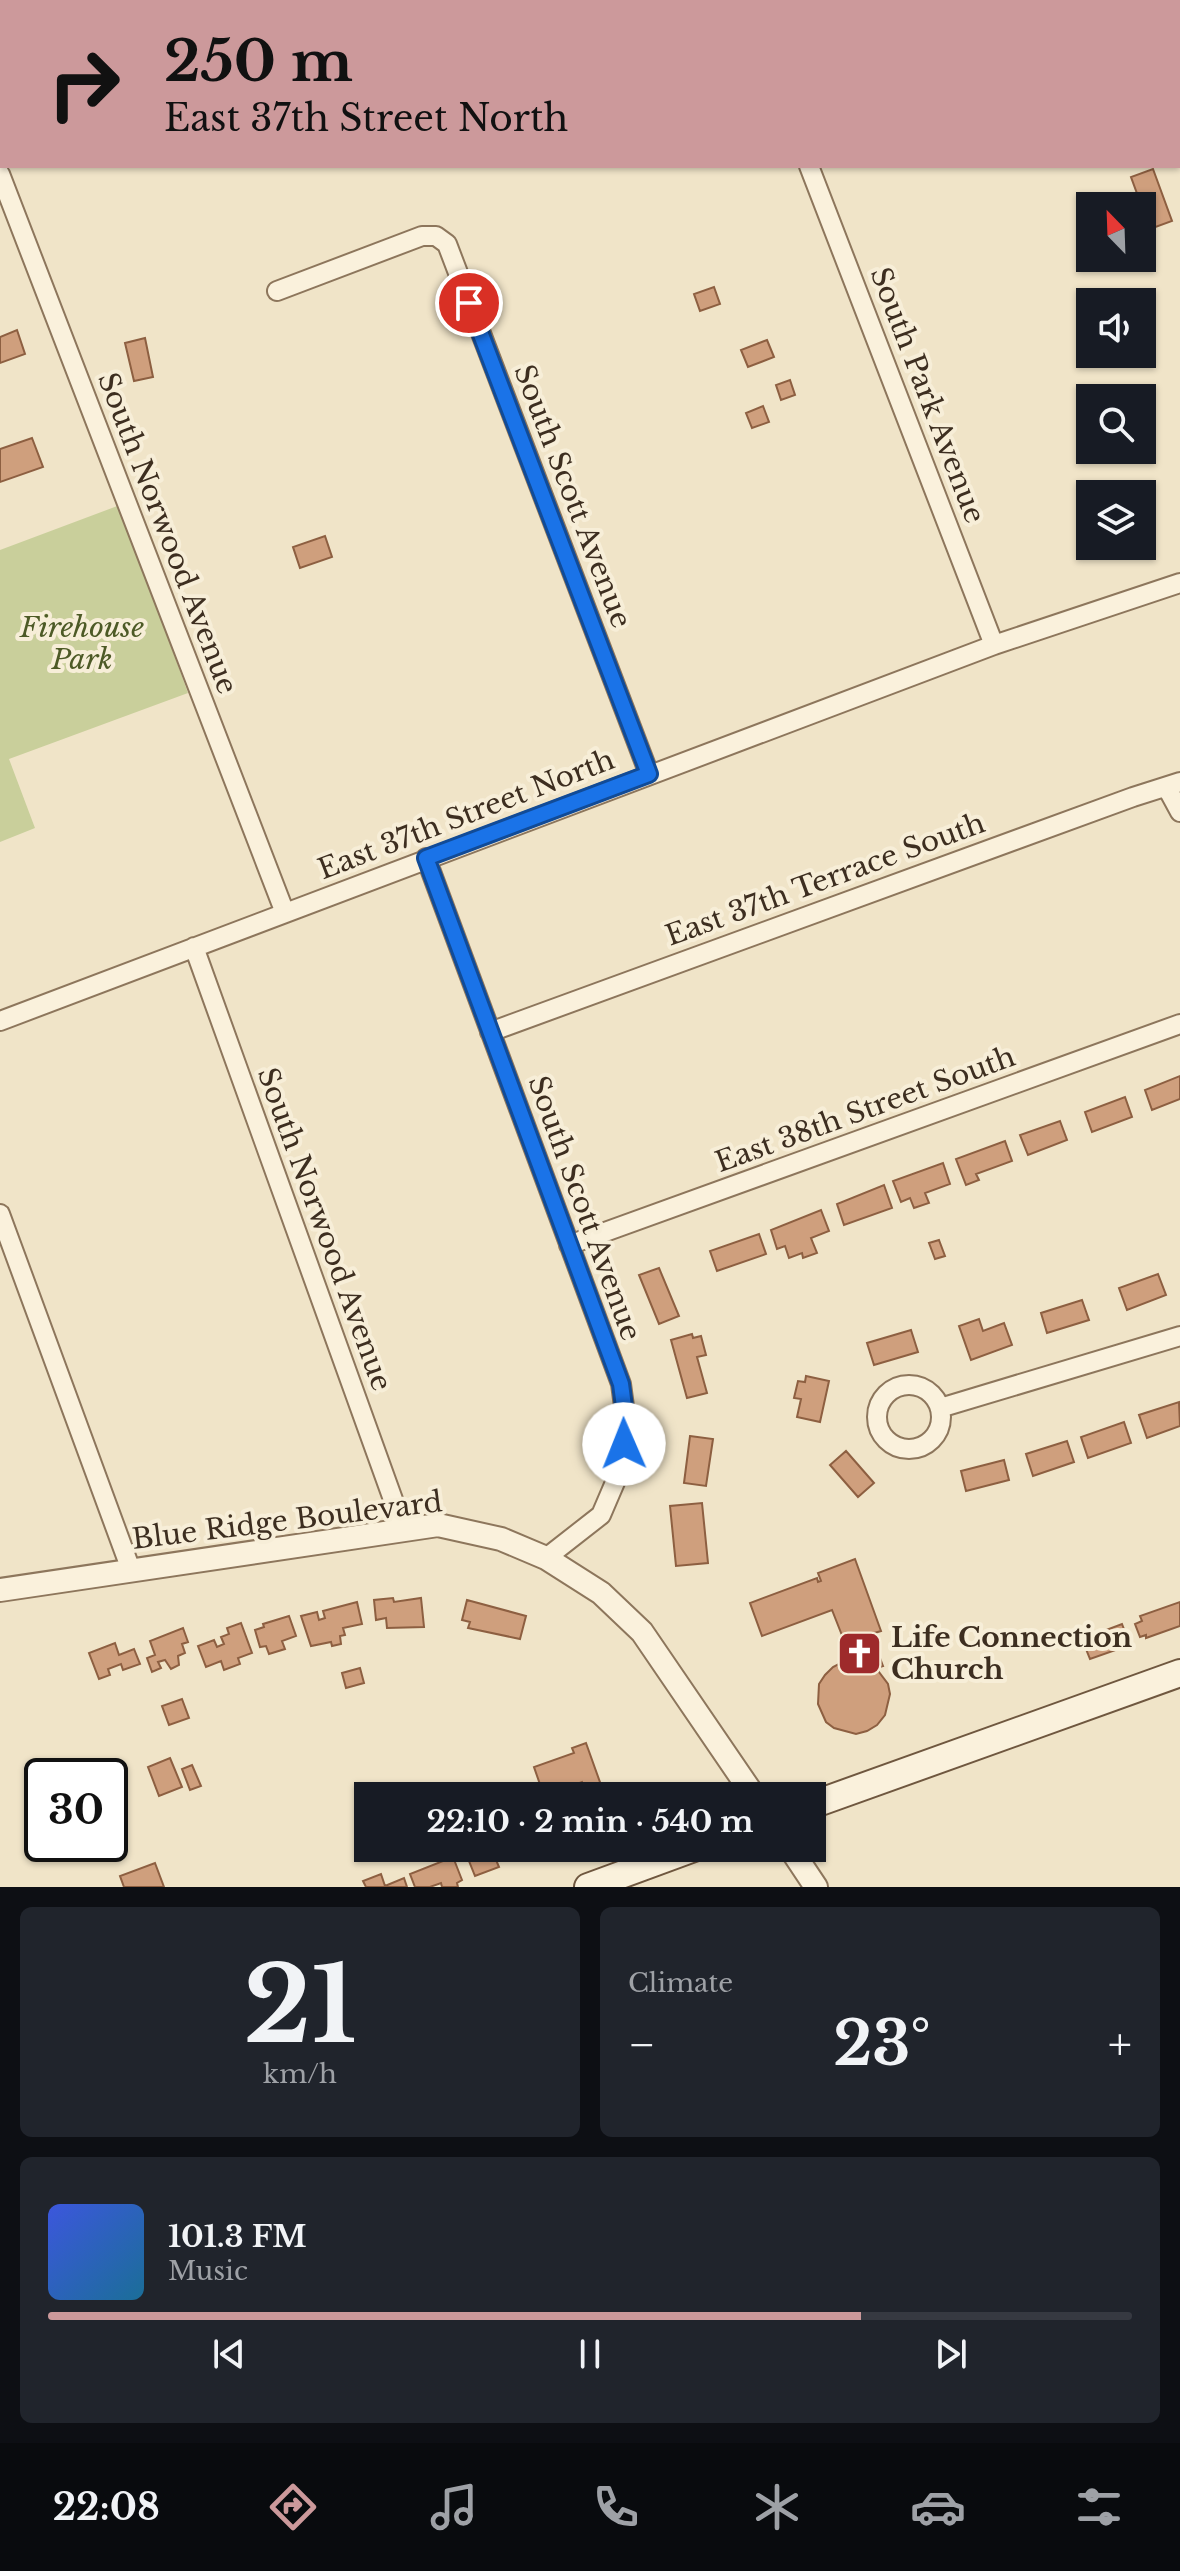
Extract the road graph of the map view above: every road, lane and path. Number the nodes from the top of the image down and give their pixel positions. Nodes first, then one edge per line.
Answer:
1 (810, 168) edge
2 (0, 174) edge
3 (277, 291) dead end
4 (1180, 583) edge
5 (994, 645) junction
6 (649, 774) junction
7 (1173, 785) edge
8 (1180, 812) edge
9 (426, 858) junction
10 (285, 913) junction
11 (194, 947) junction
12 (0, 1021) edge
13 (1180, 1024) edge
14 (490, 1032) junction
15 (0, 1214) edge
16 (569, 1245) junction
17 (1180, 1336) edge
18 (940, 1408) dead end
19 (404, 1530) junction
20 (546, 1558) junction
21 (131, 1570) junction
22 (0, 1590) edge
23 (1180, 1673) edge
24 (744, 1782) edge
25 (826, 1800) edge
26 (656, 1862) edge
27 (799, 1862) edge
28 (588, 1887) edge
29 (816, 1887) edge

1 - 5 street, South Park Avenue
2 - 10 street, South Norwood Avenue
3 - 6 street, South Scott Avenue
4 - 5 street, East 37th Street North
5 - 6 street, East 37th Street North
6 - 9 street, East 37th Street North
7 - 8 street
7 - 14 street, East 37th Terrace South
9 - 10 street, East 37th Street North
9 - 14 street, South Scott Avenue
10 - 11 street, East 37th Street North
11 - 12 street, East 37th Street North
11 - 19 street, South Norwood Avenue
13 - 16 street, East 38th Street South
14 - 16 street, South Scott Avenue
15 - 21 street
16 - 20 street, South Scott Avenue
17 - 18 street
19 - 20 street, Blue Ridge Boulevard
19 - 21 street, Blue Ridge Boulevard
20 - 24 street, Blue Ridge Boulevard
21 - 22 street, Blue Ridge Boulevard
23 - 25 main road
26 - 28 main road
27 - 29 street

